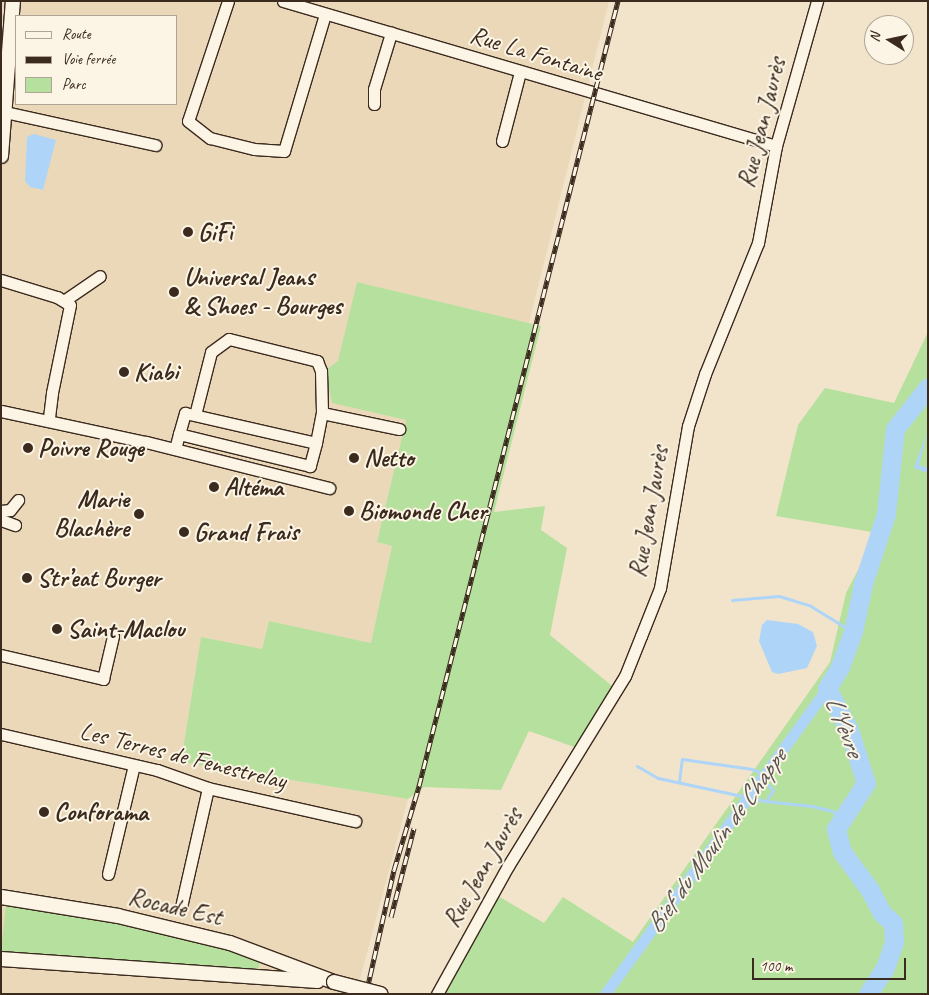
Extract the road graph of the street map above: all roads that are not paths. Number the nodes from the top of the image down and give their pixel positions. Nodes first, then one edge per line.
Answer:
1 (13, 1) edge
2 (228, 1) edge
3 (283, 1) edge
4 (817, 1) edge
5 (325, 14) junction
6 (391, 34) junction
7 (520, 72) junction
8 (374, 104) dead end
9 (5, 112) junction
10 (502, 141) dead end
11 (155, 145) dead end
12 (776, 146) junction
13 (1, 156) edge
14 (100, 276) dead end
15 (1, 280) edge
16 (65, 300) junction
17 (1, 411) edge
18 (322, 413) junction
19 (195, 415) junction
20 (50, 419) junction
21 (399, 429) dead end
22 (179, 434) junction
23 (316, 444) junction
24 (176, 449) junction
25 (329, 488) dead end
26 (18, 500) dead end
27 (1, 511) edge
28 (1, 520) edge
29 (15, 525) dead end
30 (113, 636) dead end
31 (1, 655) edge
32 (1, 734) edge
33 (134, 765) junction
34 (208, 788) junction
35 (354, 821) dead end
36 (108, 874) dead end
37 (1, 897) edge
38 (181, 907) dead end
39 (1, 959) edge
40 (334, 982) junction
41 (380, 994) edge
42 (438, 994) edge

1 - 9 main road
2 - 5 street
3 - 5 street, Rue La Fontaine
4 - 12 street, Rue Jean Jaurès
5 - 6 street, Rue La Fontaine
6 - 7 street, Rue La Fontaine
6 - 8 street
7 - 10 street
7 - 12 street, Rue La Fontaine
9 - 11 street
9 - 13 main road
12 - 42 street, Rue Jean Jaurès
14 - 16 street
15 - 16 street
16 - 20 street
17 - 20 street
18 - 19 street
18 - 21 street
18 - 23 street
19 - 22 street
19 - 23 street
20 - 24 street
22 - 23 street
22 - 24 street
24 - 25 street
26 - 27 street
28 - 29 street
30 - 31 street
32 - 33 street, Les Terres de Fenestrelay
33 - 34 street, Les Terres de Fenestrelay
33 - 36 street
34 - 35 street, Les Terres de Fenestrelay
34 - 38 street
37 - 40 main road, Rocade Est
39 - 40 main road, Rocade Est
40 - 41 main road, Rocade Est, bridge

